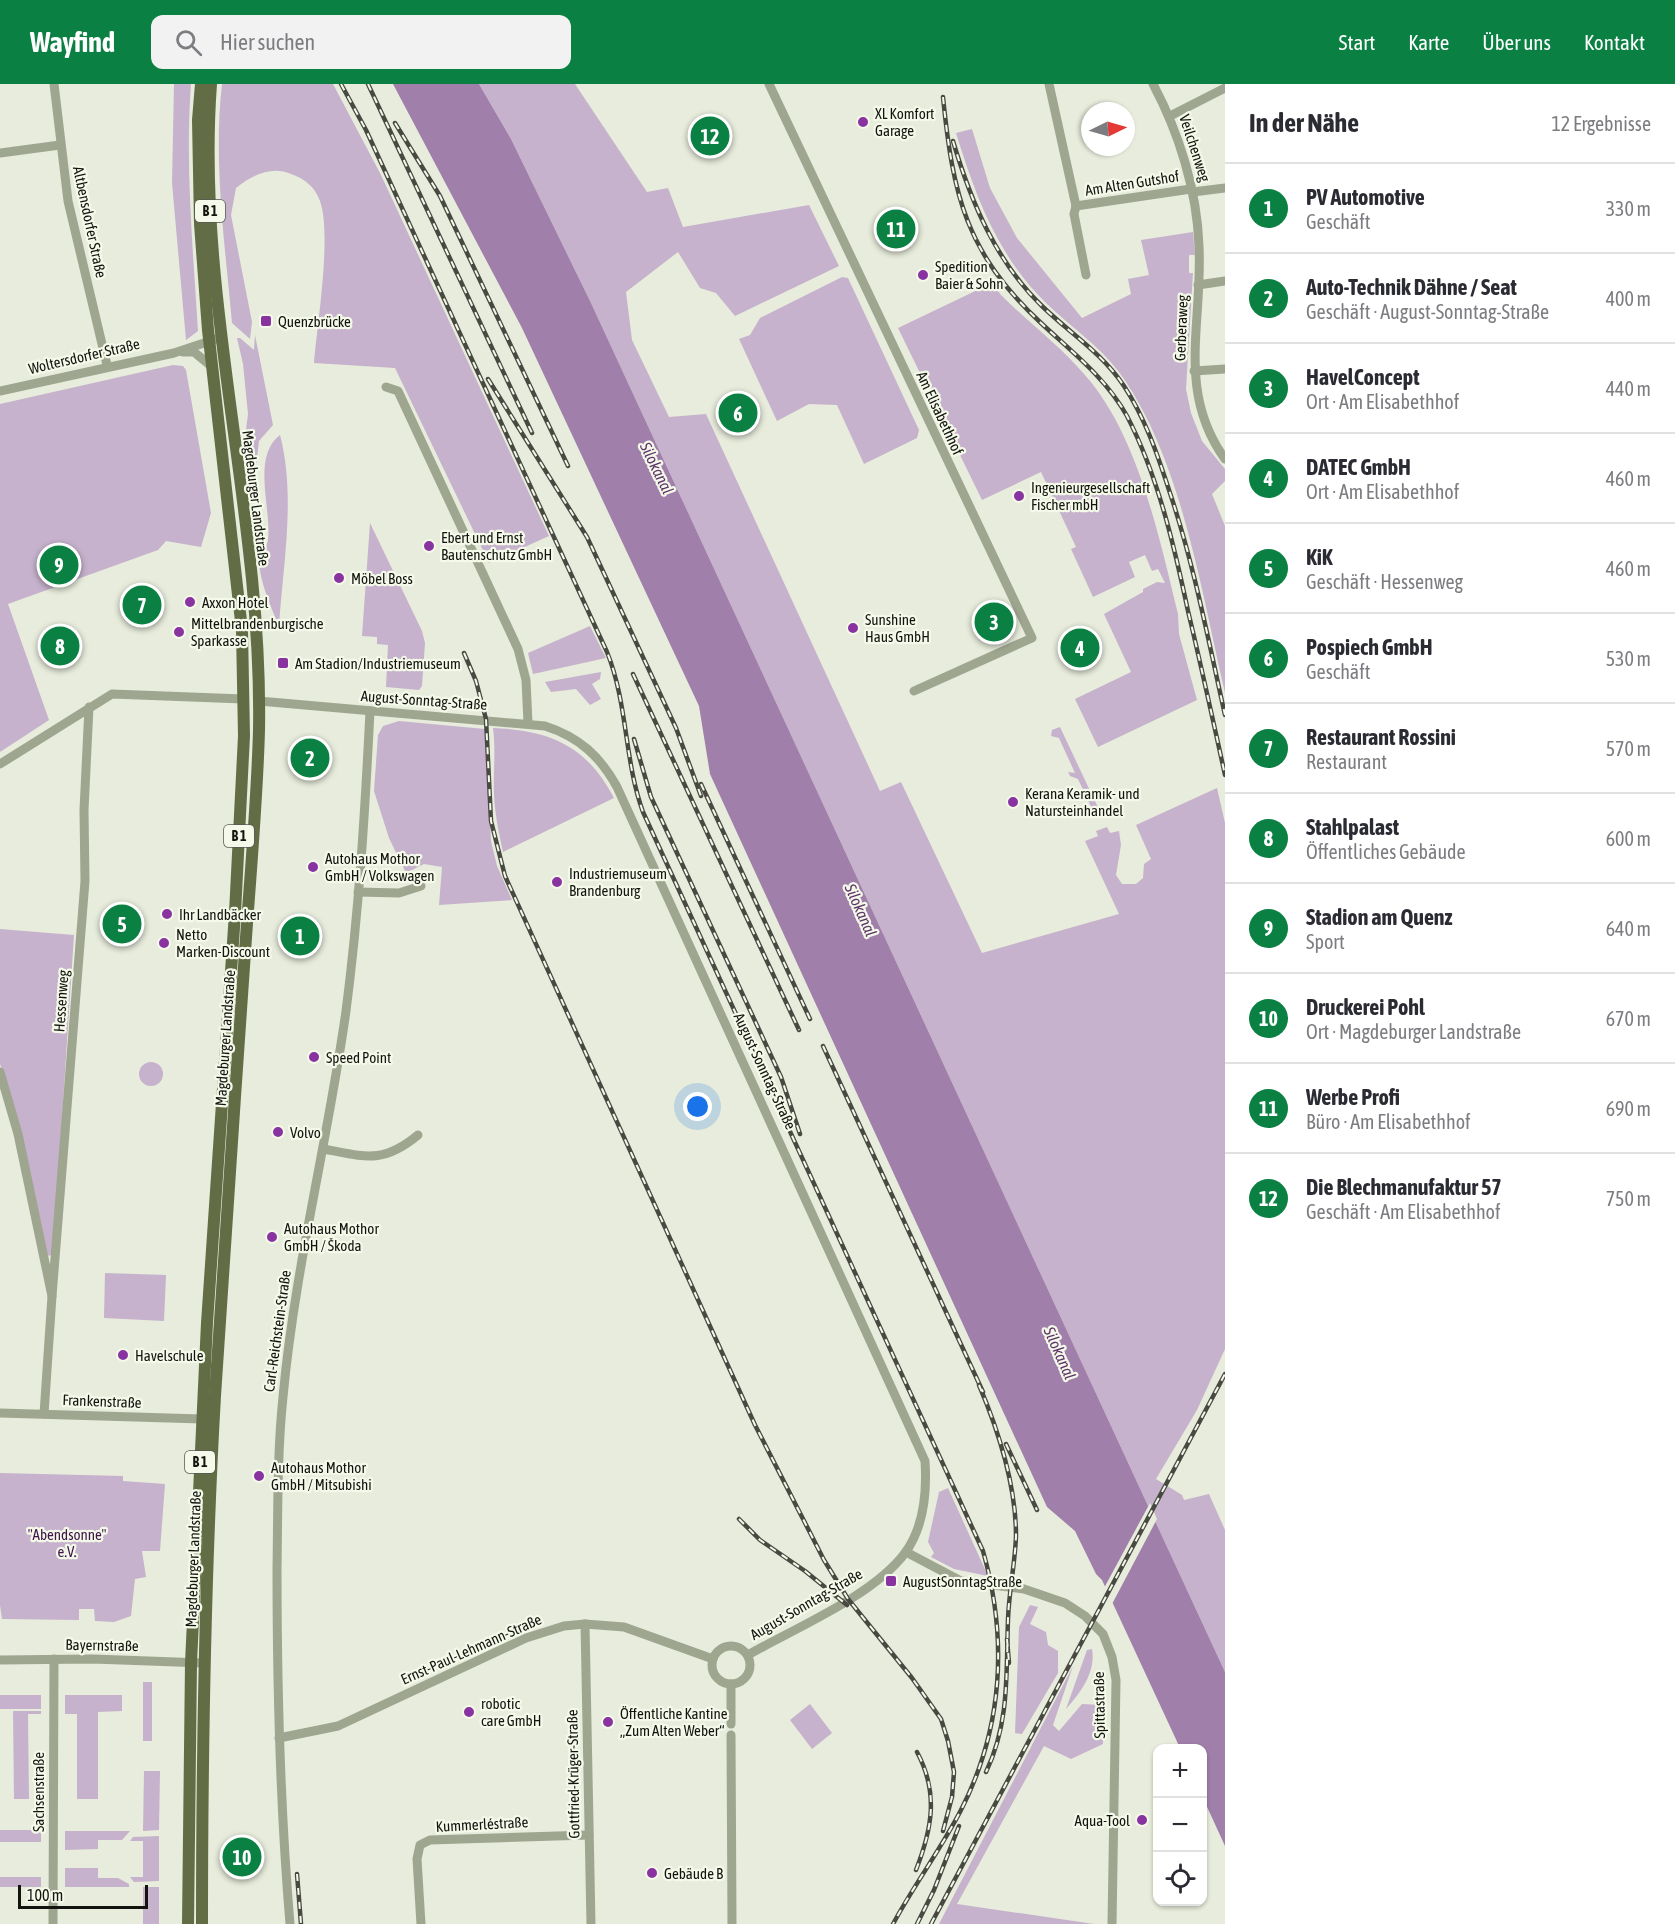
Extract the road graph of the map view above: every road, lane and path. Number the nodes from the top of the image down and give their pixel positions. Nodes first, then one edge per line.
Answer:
1 (54, 84) edge
2 (201, 84) edge
3 (211, 84) edge
4 (769, 84) edge
5 (1049, 84) edge
6 (1153, 84) edge
7 (1225, 88) edge
8 (1170, 116) junction
9 (60, 145) junction
10 (0, 153) edge
11 (1225, 188) edge
12 (1192, 191) junction
13 (1076, 206) junction
14 (1086, 275) dead end
15 (1225, 281) edge
16 (1198, 285) junction
17 (222, 337) junction
18 (209, 342) junction
19 (174, 352) junction
20 (107, 365) junction
21 (211, 366) junction
22 (1225, 369) edge
23 (1194, 371) junction
24 (386, 387) dead end
25 (0, 391) edge
26 (1225, 459) edge
27 (914, 691) dead end
28 (243, 699) junction
29 (259, 701) junction
30 (89, 707) junction
31 (370, 711) junction
32 (528, 723) junction
33 (0, 764) edge
34 (421, 886) dead end
35 (358, 892) junction
36 (0, 1072) edge
37 (418, 1135) dead end
38 (324, 1149) junction
39 (52, 1296) junction
40 (0, 1413) edge
41 (44, 1414) junction
42 (202, 1419) junction
43 (906, 1552) junction
44 (585, 1624) junction
45 (748, 1656) junction
46 (54, 1659) junction
47 (712, 1659) junction
48 (0, 1660) edge
49 (190, 1663) junction
50 (204, 1663) junction
51 (731, 1684) junction
52 (731, 1724) dead end
53 (731, 1735) dead end
54 (279, 1738) junction
55 (589, 1835) junction
56 (52, 1924) edge
57 (188, 1924) edge
58 (202, 1924) edge
59 (290, 1924) edge
60 (421, 1924) edge
61 (591, 1924) edge
62 (732, 1924) edge
63 (1112, 1924) edge

1 - 9 street, Altbensdorfer Straße
2 - 18 main road, Magdeburger Landstraße / B 1
3 - 17 main road, Magdeburger Landstraße / B 1
4 - 27 street, Am Elisabethhof
5 - 13 street, Am Alten Gutshof
6 - 8 street, Veilchenweg
7 - 8 street
8 - 12 street, Veilchenweg
9 - 10 street
9 - 20 street, Altbensdorfer Straße
11 - 12 street, Veilchenweg
12 - 13 street, Am Alten Gutshof
12 - 16 street, Gerberaweg
13 - 14 street, Am Alten Gutshof
15 - 16 street
16 - 23 street, Gerberaweg
17 - 18 street, Woltersdorfer Straße
17 - 29 main road, Magdeburger Landstraße / B 1
18 - 19 street, Woltersdorfer Straße
18 - 21 main road, Magdeburger Landstraße / B 1
19 - 20 street, Woltersdorfer Straße
19 - 21 street, Woltersdorfer Straße
20 - 25 street, Woltersdorfer Straße
21 - 28 main road, Magdeburger Landstraße / B 1
22 - 23 street
23 - 26 street, Gerberaweg
24 - 32 street
28 - 29 main road
28 - 30 street
28 - 42 main road, Magdeburger Landstraße / B 1
29 - 31 street, August-Sonntag-Straße
29 - 50 main road, Magdeburger Landstraße / B 1
30 - 33 street
30 - 39 street, Hessenweg
31 - 32 street, August-Sonntag-Straße
31 - 35 street, Carl-Reichstein-Straße
32 - 43 street, August-Sonntag-Straße
34 - 35 street
35 - 38 street, Carl-Reichstein-Straße
36 - 39 street, Hessenweg
37 - 38 street
38 - 54 street, Carl-Reichstein-Straße
39 - 41 street, Hessenweg
40 - 41 street, Frankenstraße
41 - 42 street, Frankenstraße
42 - 49 main road, Magdeburger Landstraße / B 1
43 - 45 street, August-Sonntag-Straße
43 - 63 street, Spittastraße
44 - 47 street, Ernst-Paul-Lehmann-Straße
44 - 54 street, Ernst-Paul-Lehmann-Straße
44 - 55 street, Gottfried-Krüger-Straße
45 - 47 street
45 - 51 street
46 - 48 street, Bayernstraße
46 - 49 street, Bayernstraße
46 - 56 street, Sachsenstraße
47 - 51 street
49 - 50 street, Bayernstraße
49 - 57 main road, Magdeburger Landstraße / B 1
50 - 58 main road, Magdeburger Landstraße / B 1
51 - 52 street
53 - 62 street
54 - 59 street, Carl-Reichstein-Straße
55 - 60 street, Kummerléstraße
55 - 61 street, Gottfried-Krüger-Straße

